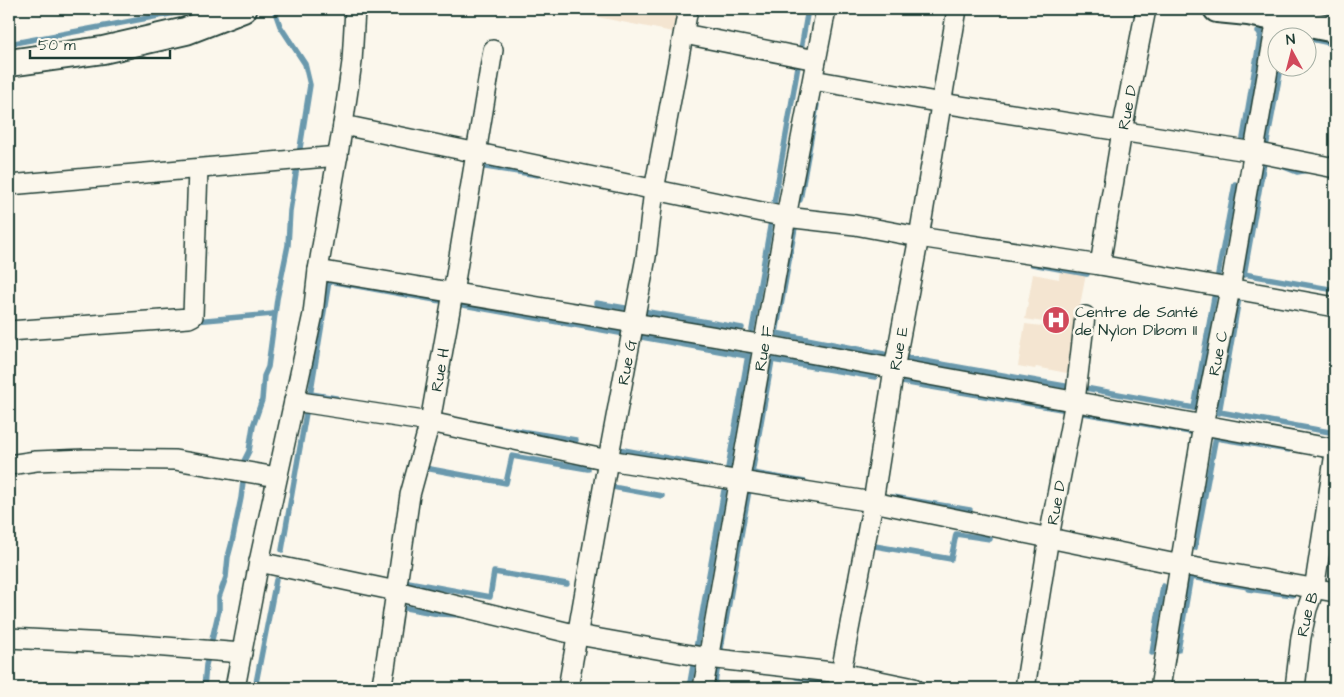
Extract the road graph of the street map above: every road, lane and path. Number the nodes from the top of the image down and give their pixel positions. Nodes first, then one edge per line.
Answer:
1 (242, 9) edge
2 (355, 9) edge
3 (688, 9) edge
4 (826, 9) edge
5 (957, 9) edge
6 (1146, 9) edge
7 (1217, 9) edge
8 (1277, 18) junction
9 (1335, 29) edge
10 (684, 34) junction
11 (493, 50) dead end
12 (816, 60) junction
13 (9, 63) edge
14 (812, 80) junction
15 (942, 103) junction
16 (343, 125) junction
17 (1122, 131) junction
18 (1254, 152) junction
19 (476, 153) junction
20 (338, 156) junction
21 (1335, 168) edge
22 (198, 169) junction
23 (9, 185) edge
24 (654, 190) junction
25 (786, 217) junction
26 (920, 237) junction
27 (1100, 265) junction
28 (318, 270) junction
29 (1230, 288) junction
30 (453, 293) junction
31 (1335, 307) edge
32 (1085, 316) dead end
33 (634, 323) junction
34 (9, 331) edge
35 (764, 345) junction
36 (894, 369) junction
37 (294, 401) junction
38 (1075, 401) junction
39 (430, 422) junction
40 (1203, 426) junction
41 (1335, 448) edge
42 (1335, 453) edge
43 (608, 460) junction
44 (9, 465) edge
45 (277, 477) junction
46 (739, 481) junction
47 (873, 502) junction
48 (1049, 537) junction
49 (259, 562) junction
50 (1181, 565) junction
51 (1314, 590) junction
52 (396, 591) junction
53 (1335, 592) edge
54 (578, 635) junction
55 (9, 638) edge
56 (242, 653) junction
57 (708, 658) junction
58 (839, 681) edge
59 (235, 688) edge
60 (380, 688) edge
61 (568, 688) edge
62 (703, 688) edge
63 (914, 688) edge
64 (1025, 688) edge
65 (1160, 688) edge
66 (1294, 688) edge

1 - 13 main road
2 - 16 street
3 - 10 street, Rue G
4 - 12 street, Rue F
5 - 15 street, Rue E
6 - 17 street, Rue D
7 - 8 main road
8 - 9 main road
8 - 18 street, Rue C
10 - 12 street
10 - 24 street, Rue G
11 - 19 street, Rue H
12 - 14 street, Rue F
14 - 15 street
14 - 25 street, Rue F
15 - 17 street
15 - 26 street, Rue E
16 - 19 street
16 - 20 street
17 - 18 street
17 - 27 street, Rue D
18 - 21 street
18 - 29 street, Rue C
19 - 24 street
19 - 30 street, Rue H
20 - 22 street
20 - 28 street
22 - 23 street
22 - 34 street
24 - 25 street
24 - 33 street, Rue G
25 - 26 street
25 - 35 street, Rue F
26 - 27 street
26 - 36 street, Rue E
27 - 29 street
28 - 30 street
28 - 37 street
29 - 31 street
29 - 40 street, Rue C
30 - 33 street
30 - 39 street, Rue H
32 - 38 street, Rue D
33 - 35 street
33 - 43 street, Rue G
35 - 36 street
35 - 46 street, Rue F
36 - 38 street
36 - 47 street, Rue E
37 - 39 street
37 - 45 street
38 - 40 street
38 - 48 street, Rue D
39 - 43 street
39 - 52 street, Rue H
40 - 41 street
40 - 50 street, Rue C
42 - 51 street, Rue B
43 - 46 street
43 - 54 street, Rue G
44 - 45 street
45 - 49 street
46 - 47 street
46 - 57 street, Rue F
47 - 48 street
47 - 58 street, Rue E
48 - 50 street
48 - 64 street, Rue D
49 - 52 street
49 - 56 street
50 - 51 street
50 - 65 street, Rue C
51 - 53 street
51 - 66 street, Rue B
52 - 54 street
52 - 60 street, Rue H
54 - 57 street
54 - 61 street, Rue G
55 - 56 street
56 - 59 street
57 - 58 street
57 - 62 street, Rue F
58 - 63 street

